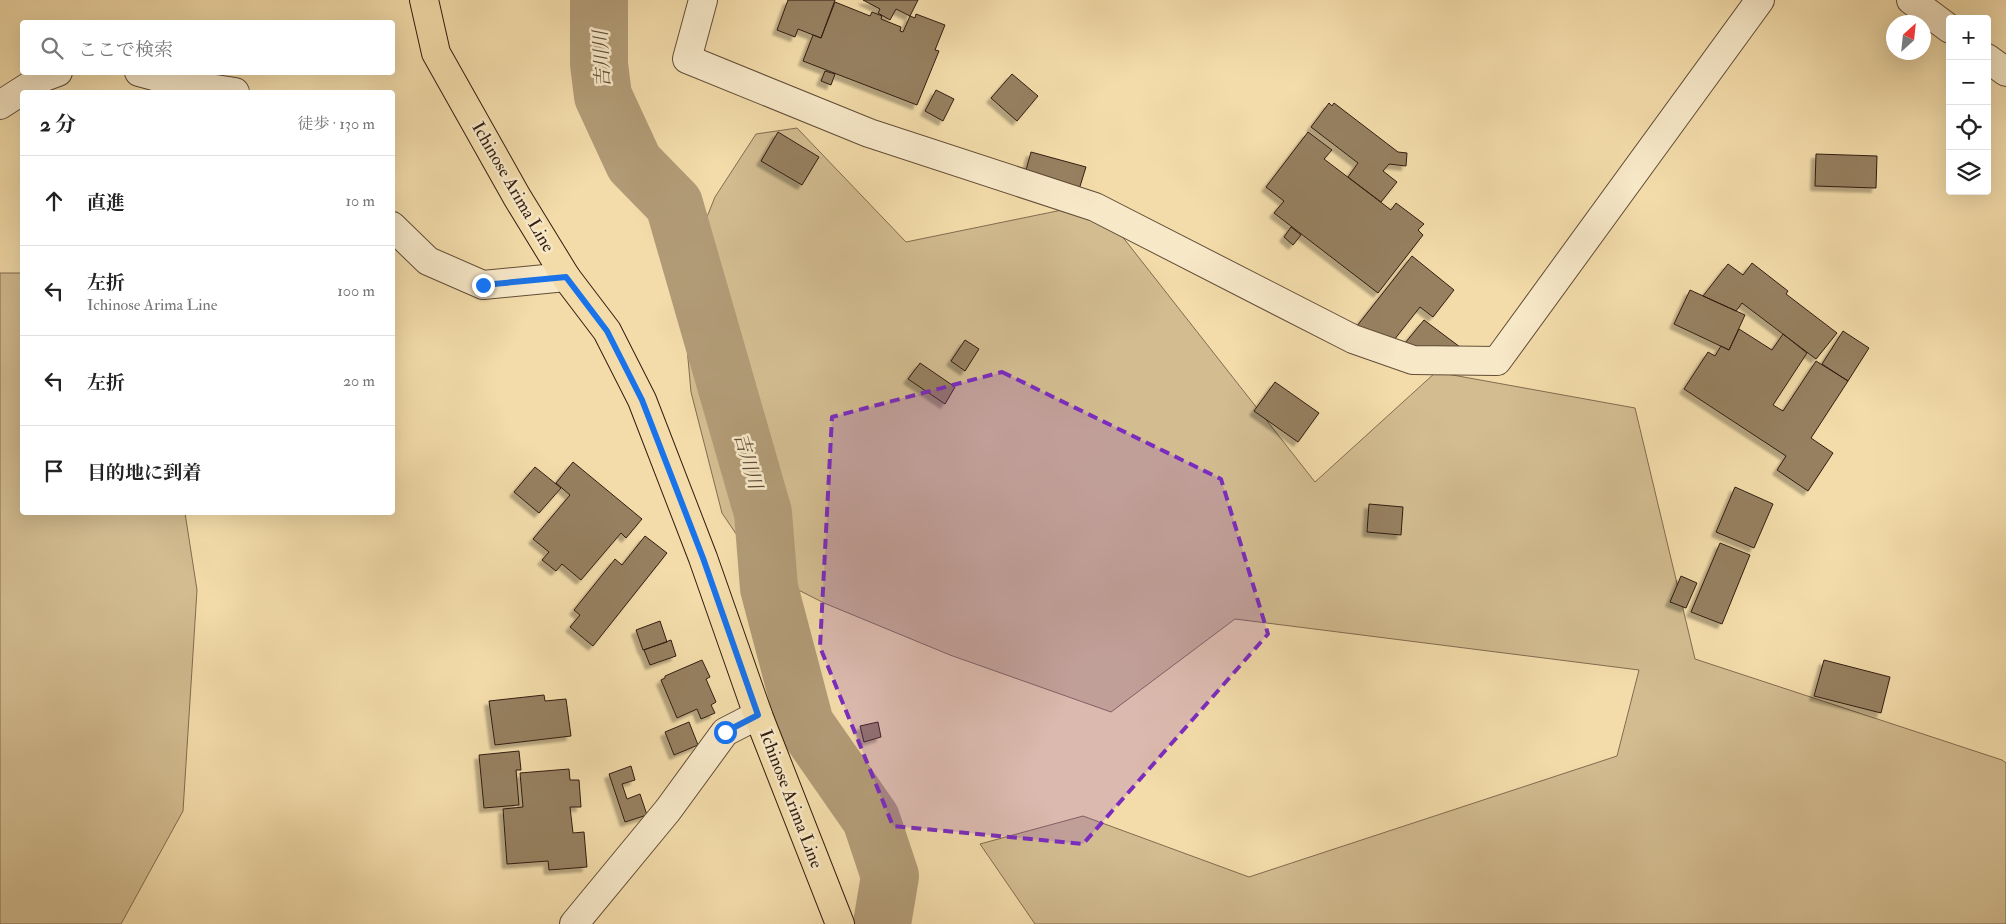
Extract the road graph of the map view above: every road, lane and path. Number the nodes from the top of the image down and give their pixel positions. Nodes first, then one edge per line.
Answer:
1 (424, 0) edge
2 (703, 0) edge
3 (1760, 0) edge
4 (1911, 0) edge
5 (1946, 26) edge
6 (1990, 60) edge
7 (2006, 72) edge
8 (50, 75) edge
9 (150, 75) edge
10 (23, 90) edge
11 (222, 90) edge
12 (20, 92) edge
13 (0, 105) edge
14 (395, 229) edge
15 (566, 277) junction
16 (758, 715) junction
17 (574, 924) edge
18 (840, 924) edge

1 - 15 main road, Ichinose Arima Line
2 - 3 street
4 - 5 street
6 - 7 street
8 - 10 street
9 - 11 street
12 - 13 street
14 - 15 street
15 - 16 main road, Ichinose Arima Line
16 - 17 street
16 - 18 main road, Ichinose Arima Line

